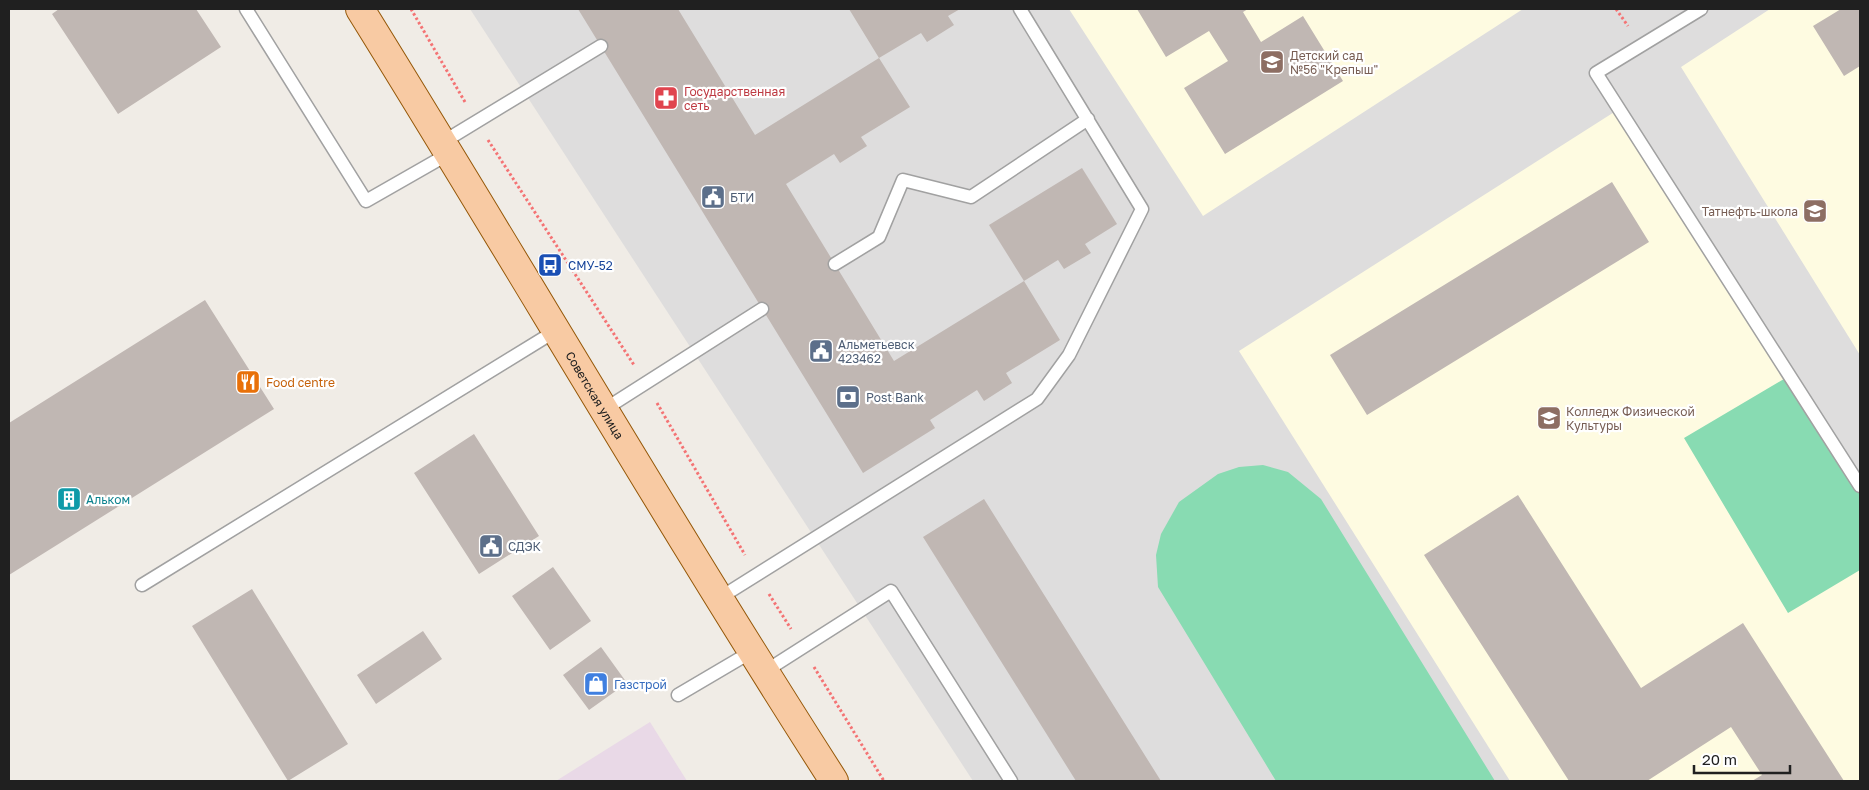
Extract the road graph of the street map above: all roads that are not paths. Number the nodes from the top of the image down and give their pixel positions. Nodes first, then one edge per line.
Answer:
1 (246, 9) edge
2 (360, 9) edge
3 (1020, 9) edge
4 (1701, 9) edge
5 (601, 46) dead end
6 (1088, 119) junction
7 (446, 148) junction
8 (834, 264) dead end
9 (762, 309) dead end
10 (556, 330) junction
11 (605, 409) junction
12 (1860, 486) edge
13 (142, 585) dead end
14 (718, 599) junction
15 (757, 662) junction
16 (678, 694) dead end
17 (834, 781) edge
18 (1011, 781) edge

1 - 7 lane
2 - 7 main road, Советская улица
3 - 6 lane
4 - 12 lane
5 - 7 lane
6 - 8 lane
6 - 14 lane
7 - 10 main road, Советская улица
9 - 11 lane
10 - 11 main road, Советская улица
10 - 13 lane
11 - 14 main road, Советская улица
14 - 15 main road, Советская улица
15 - 16 lane
15 - 17 main road, Советская улица
15 - 18 lane

